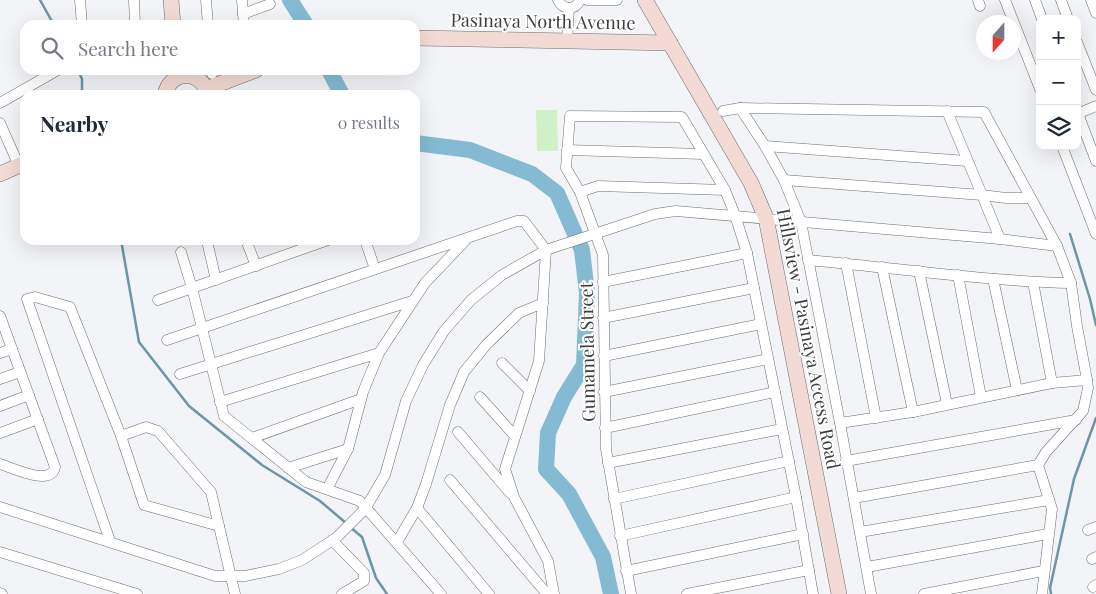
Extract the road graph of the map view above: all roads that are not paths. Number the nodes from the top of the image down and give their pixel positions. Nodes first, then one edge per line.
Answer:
1 (80, 0) edge
2 (134, 0) edge
3 (171, 0) edge
4 (206, 0) edge
5 (242, 0) edge
6 (558, 0) edge
7 (580, 0) edge
8 (586, 0) edge
9 (617, 0) edge
10 (645, 0) edge
11 (1006, 0) edge
12 (1035, 0) edge
13 (1061, 0) edge
14 (1091, 0) edge
15 (270, 4) dead end
16 (569, 8) junction
17 (1096, 13) edge
18 (243, 14) junction
19 (1041, 15) edge
20 (1067, 15) edge
21 (82, 20) edge
22 (136, 20) edge
23 (173, 20) edge
24 (208, 20) edge
25 (244, 20) edge
26 (420, 38) edge
27 (567, 41) junction
28 (670, 43) junction
29 (1081, 52) edge
30 (49, 75) edge
31 (177, 75) edge
32 (186, 75) edge
33 (245, 75) edge
34 (1036, 79) edge
35 (23, 90) edge
36 (167, 90) edge
37 (206, 90) edge
38 (211, 90) edge
39 (1096, 90) edge
40 (20, 92) edge
41 (0, 103) edge
42 (1096, 106) edge
43 (740, 108) junction
44 (723, 111) dead end
45 (947, 111) junction
46 (1081, 112) edge
47 (1081, 121) edge
48 (0, 122) edge
49 (765, 146) junction
50 (568, 150) junction
51 (1064, 150) edge
52 (703, 154) junction
53 (20, 161) edge
54 (967, 161) junction
55 (1096, 161) edge
56 (20, 166) edge
57 (0, 174) edge
58 (784, 180) junction
59 (725, 190) junction
60 (580, 192) junction
61 (982, 195) junction
62 (1030, 198) junction
63 (735, 215) junction
64 (766, 218) junction
65 (801, 222) junction
66 (1096, 234) edge
67 (590, 235) junction
68 (467, 238) junction
69 (1000, 239) junction
70 (208, 245) edge
71 (248, 245) edge
72 (314, 245) edge
73 (367, 245) edge
74 (1057, 246) junction
75 (546, 250) junction
76 (181, 252) dead end
77 (747, 253) junction
78 (808, 260) junction
79 (846, 263) junction
80 (256, 266) junction
81 (882, 267) junction
82 (375, 269) junction
83 (919, 271) junction
84 (958, 275) junction
85 (993, 279) junction
86 (216, 280) junction
87 (603, 282) junction
88 (1033, 282) junction
89 (1071, 283) junction
90 (192, 288) junction
91 (754, 288) junction
92 (158, 300) dead end
93 (413, 301) junction
94 (543, 303) junction
95 (0, 316) edge
96 (604, 318) junction
97 (761, 324) junction
98 (2, 328) edge
99 (203, 328) junction
100 (168, 340) dead end
101 (12, 349) junction
102 (379, 352) junction
103 (0, 353) edge
104 (604, 356) junction
105 (768, 359) junction
106 (502, 363) dead end
107 (212, 365) junction
108 (20, 372) junction
109 (180, 374) dead end
110 (0, 379) edge
111 (1087, 380) junction
112 (1052, 383) junction
113 (1018, 390) junction
114 (530, 391) junction
115 (604, 392) junction
116 (775, 392) junction
117 (29, 395) junction
118 (480, 397) dead end
119 (980, 397) junction
120 (361, 400) junction
121 (220, 402) junction
122 (947, 404) junction
123 (0, 406) edge
124 (913, 412) junction
125 (876, 418) junction
126 (38, 419) junction
127 (1076, 420) junction
128 (840, 423) junction
129 (605, 428) junction
130 (782, 429) junction
131 (458, 432) dead end
132 (0, 433) edge
133 (121, 436) junction
134 (515, 436) junction
135 (252, 438) junction
136 (348, 449) junction
137 (789, 461) junction
138 (846, 461) junction
139 (608, 463) junction
140 (0, 464) edge
141 (1038, 465) junction
142 (288, 468) junction
143 (450, 480) dead end
144 (327, 489) junction
145 (514, 497) junction
146 (796, 497) junction
147 (854, 498) junction
148 (614, 499) junction
149 (1049, 500) junction
150 (0, 507) edge
151 (417, 508) junction
152 (365, 509) junction
153 (219, 526) junction
154 (860, 532) junction
155 (803, 534) junction
156 (1048, 534) junction
157 (620, 536) junction
158 (334, 539) junction
159 (110, 541) junction
160 (397, 542) junction
161 (0, 552) edge
162 (867, 567) junction
163 (809, 570) junction
164 (626, 571) junction
165 (1043, 571) junction
166 (231, 576) junction
167 (137, 594) edge
168 (236, 594) edge
169 (342, 594) edge
170 (441, 594) edge
171 (489, 594) edge
172 (547, 594) edge
173 (554, 594) edge
174 (631, 594) edge
175 (687, 594) edge
176 (813, 594) edge
177 (839, 594) edge
178 (871, 594) edge
179 (924, 594) edge
180 (1042, 594) edge

1 - 21 street
2 - 22 street
3 - 23 street
4 - 24 street
5 - 18 street
6 - 16 street
7 - 16 street
8 - 9 street
10 - 28 street, Hillsview - Pasinaya Access Road
11 - 34 street
12 - 19 street
13 - 20 street
14 - 17 street
15 - 18 street
16 - 27 street
18 - 25 street
26 - 27 street, Pasinaya North Avenue
27 - 28 street, Pasinaya North Avenue
28 - 64 street, Hillsview - Pasinaya Access Road
29 - 39 street
30 - 35 street
31 - 36 street
32 - 37 street
33 - 38 street
40 - 41 street
42 - 46 street
43 - 44 street
43 - 45 street
43 - 49 street
45 - 54 street
45 - 62 street
47 - 55 street
48 - 53 street
49 - 54 street
49 - 58 street
50 - 52 street
50 - 52 street, Gumamela Street
50 - 60 street, Gumamela Street
51 - 66 street
52 - 59 street
54 - 61 street
56 - 57 street
58 - 61 street
58 - 65 street
59 - 60 street
59 - 63 street
60 - 67 street, Gumamela Street
61 - 62 street
61 - 69 street
62 - 74 street
63 - 64 street
63 - 67 street
63 - 77 street
64 - 65 street
64 - 177 street, Hillsview - Pasinaya Access Road
65 - 69 street
65 - 78 street
67 - 75 street
67 - 87 street, Gumamela Street
68 - 75 street
68 - 82 street
68 - 93 street
69 - 74 street
70 - 86 street
71 - 80 street
72 - 80 street
73 - 82 street
74 - 89 street
75 - 94 street
75 - 152 street
76 - 90 street
77 - 87 street
77 - 91 street
78 - 79 street
78 - 128 street
79 - 81 street
79 - 125 street
80 - 86 street
81 - 83 street
81 - 124 street
82 - 99 street
83 - 84 street
83 - 122 street
84 - 85 street
84 - 119 street
85 - 88 street
85 - 113 street
86 - 90 street
87 - 96 street, Gumamela Street
88 - 89 street
88 - 112 street
89 - 111 street
90 - 92 street
90 - 99 street
91 - 96 street
91 - 97 street
93 - 102 street
93 - 107 street
94 - 114 street
94 - 151 street
95 - 98 street
96 - 104 street, Gumamela Street
97 - 104 street
97 - 105 street
98 - 101 street
99 - 100 street
99 - 107 street
101 - 103 street
101 - 108 street
102 - 120 street
102 - 121 street
104 - 115 street, Gumamela Street
105 - 115 street
105 - 116 street
106 - 114 street
107 - 109 street
107 - 121 street
108 - 110 street
108 - 117 street
111 - 112 street
111 - 127 street
112 - 113 street
113 - 119 street
114 - 134 street
115 - 129 street, Gumamela Street
116 - 129 street
116 - 130 street
117 - 123 street
117 - 126 street
118 - 134 street
119 - 122 street
120 - 135 street
120 - 136 street
121 - 135 street
122 - 124 street
124 - 125 street
125 - 128 street
126 - 132 street
126 - 140 street
127 - 138 street
127 - 141 street
128 - 138 street
129 - 139 street, Gumamela Street
130 - 137 street
130 - 139 street
131 - 145 street
133 - 153 street
133 - 153 street
133 - 159 street
134 - 145 street
135 - 142 street
136 - 142 street
136 - 144 street
137 - 146 street
137 - 148 street
138 - 147 street
139 - 148 street, Gumamela Street
141 - 147 street
141 - 149 street
142 - 144 street
143 - 172 street
144 - 152 street
145 - 173 street
146 - 155 street
146 - 157 street
147 - 154 street
148 - 157 street, Gumamela Street
149 - 154 street
149 - 156 street
150 - 159 street
151 - 160 street
151 - 171 street
152 - 158 street
152 - 160 street
153 - 166 street
154 - 162 street
155 - 163 street
155 - 164 street
156 - 162 street
156 - 165 street
157 - 164 street, Gumamela Street
158 - 166 street
158 - 169 street
159 - 166 street
160 - 170 street
161 - 167 street
162 - 178 street
163 - 175 street
163 - 176 street
164 - 174 street, Gumamela Street
165 - 179 street
165 - 180 street
166 - 168 street

